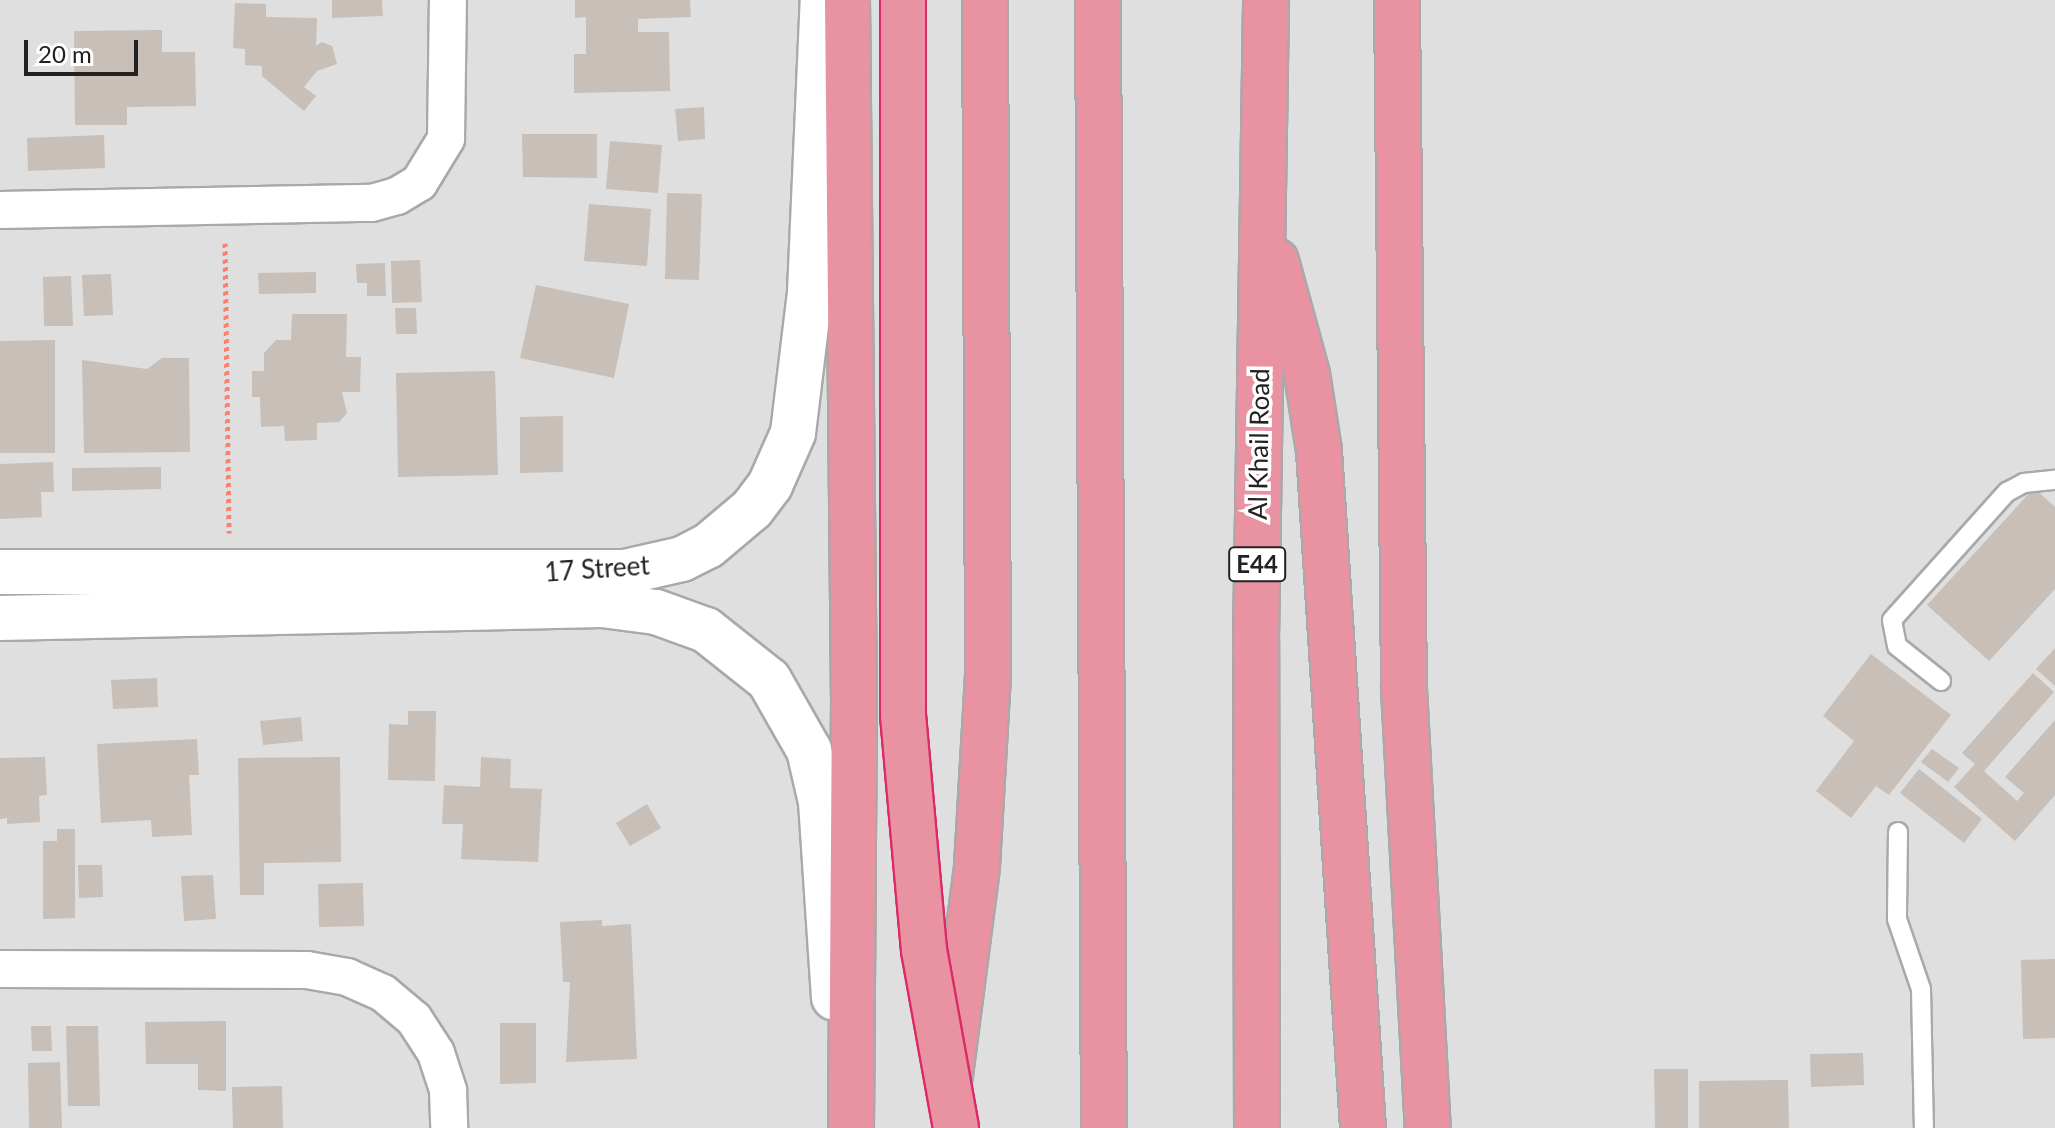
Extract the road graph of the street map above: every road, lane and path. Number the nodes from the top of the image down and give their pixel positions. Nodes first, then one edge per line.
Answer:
1 (448, 0) edge
2 (823, 0) edge
3 (847, 0) edge
4 (903, 0) edge
5 (985, 0) edge
6 (1098, 0) edge
7 (1266, 0) edge
8 (1397, 0) edge
9 (224, 206) junction
10 (0, 210) edge
11 (1264, 224) junction
12 (2055, 480) edge
13 (0, 572) edge
14 (229, 572) junction
15 (0, 618) edge
16 (1941, 681) dead end
17 (1898, 832) dead end
18 (0, 969) edge
19 (449, 1128) edge
20 (843, 1128) edge
21 (851, 1128) edge
22 (941, 1128) edge
23 (956, 1128) edge
24 (1104, 1128) edge
25 (1257, 1128) edge
26 (1363, 1128) edge
27 (1428, 1128) edge
28 (1924, 1128) edge

1 - 9 street
2 - 14 street, 17 Street
3 - 21 highway
4 - 23 highway, bridge
5 - 22 highway
6 - 24 highway
7 - 11 highway, Al Khail Road / E44
8 - 27 highway
9 - 10 street
9 - 14 path
11 - 25 highway, Al Khail Road / E44
11 - 26 highway
12 - 16 lane
13 - 14 street, 17 Street
15 - 20 street, 17 Street
17 - 28 lane
18 - 19 street

